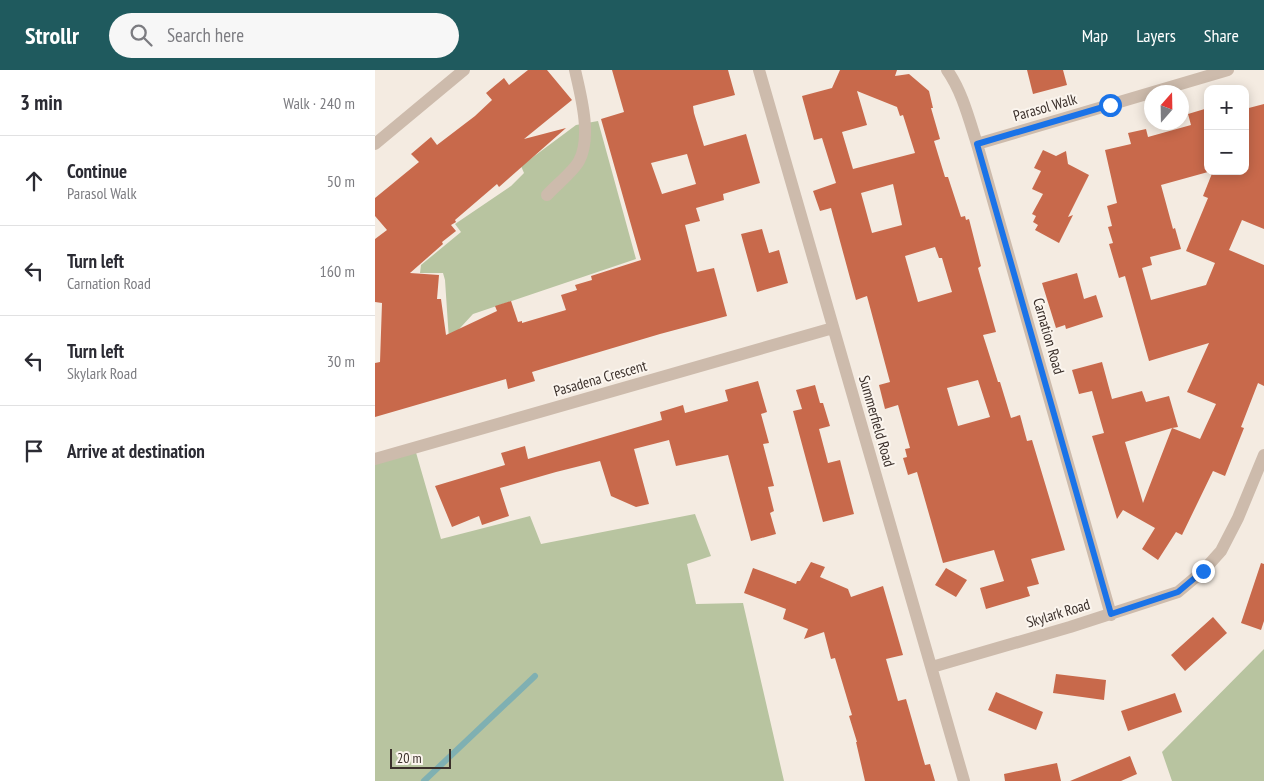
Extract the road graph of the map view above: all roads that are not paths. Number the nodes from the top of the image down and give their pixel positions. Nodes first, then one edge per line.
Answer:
1 (464, 70) edge
2 (575, 70) edge
3 (759, 70) edge
4 (947, 70) edge
5 (1228, 70) edge
6 (375, 144) edge
7 (977, 144) junction
8 (547, 195) dead end
9 (833, 328) junction
10 (1264, 455) edge
11 (375, 458) edge
12 (1111, 614) junction
13 (932, 668) junction
14 (964, 781) edge

1 - 6 street
2 - 8 street
3 - 9 street, Summerfield Road
4 - 7 street, Carnation Road
5 - 7 street, Parasol Walk
7 - 12 street, Carnation Road
9 - 11 street, Pasadena Crescent
9 - 13 street, Summerfield Road
10 - 12 street, Skylark Road
12 - 13 street, Skylark Road
13 - 14 street, Summerfield Road

